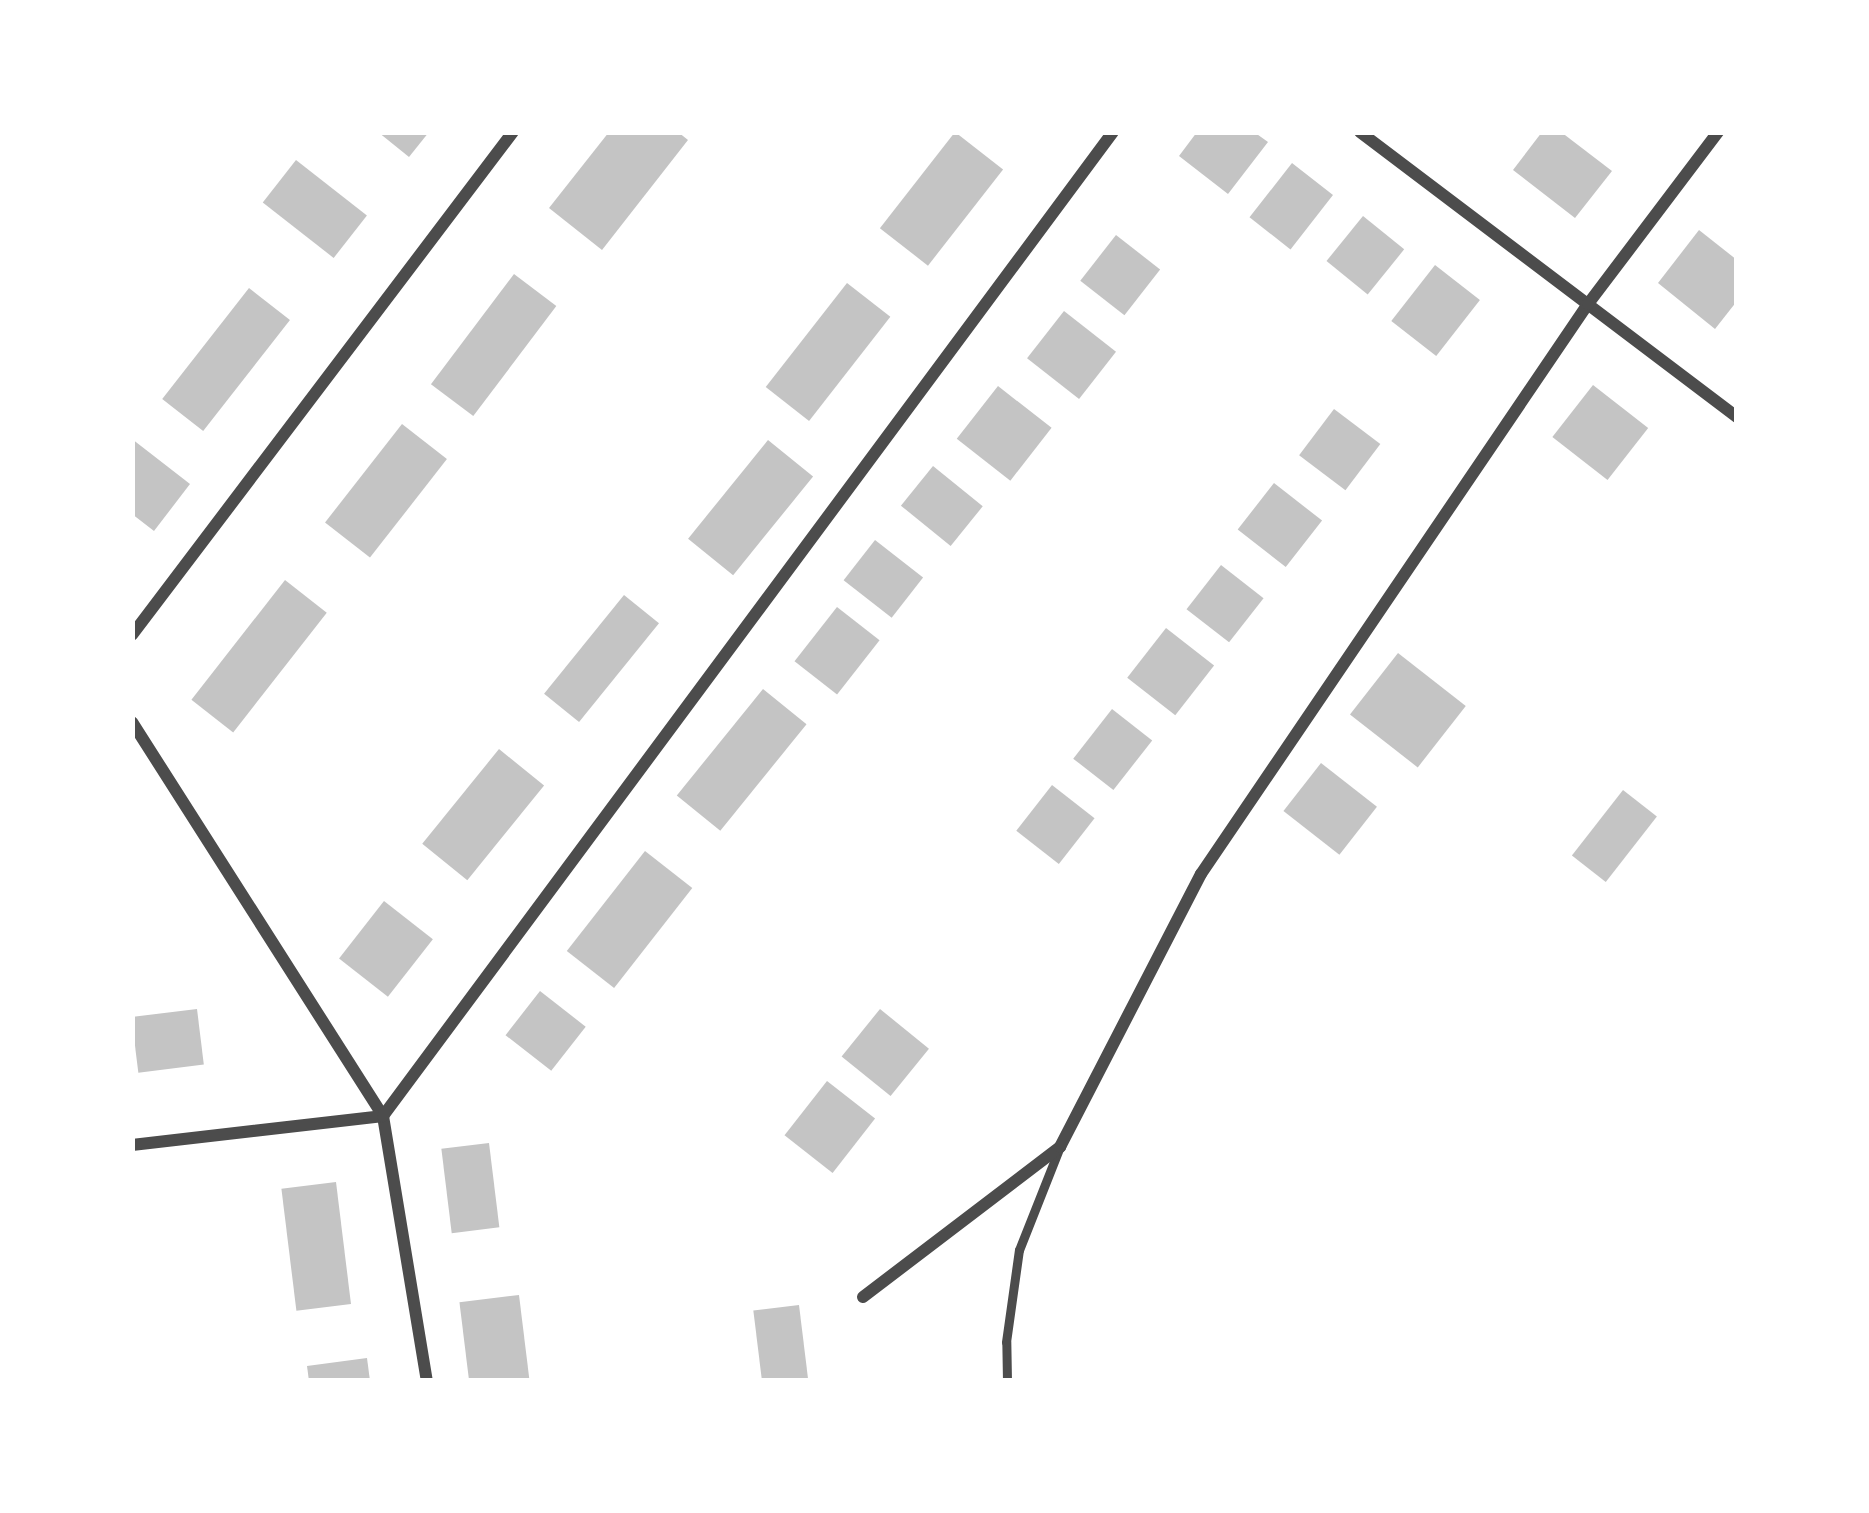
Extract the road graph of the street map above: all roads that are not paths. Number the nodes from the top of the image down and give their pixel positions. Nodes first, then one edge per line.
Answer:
1 (513, 132) edge
2 (1113, 132) edge
3 (1360, 132) edge
4 (1718, 132) edge
5 (1588, 304) junction
6 (1737, 417) edge
7 (132, 635) edge
8 (132, 722) edge
9 (382, 1116) junction
10 (132, 1144) edge
11 (1060, 1147) junction
12 (863, 1297) dead end
13 (427, 1381) edge
14 (1007, 1381) edge

1 - 7 street
2 - 9 street
3 - 5 street
4 - 5 street
5 - 6 street
5 - 11 street
8 - 9 street
9 - 10 street
9 - 13 street
11 - 12 street
11 - 14 lane

